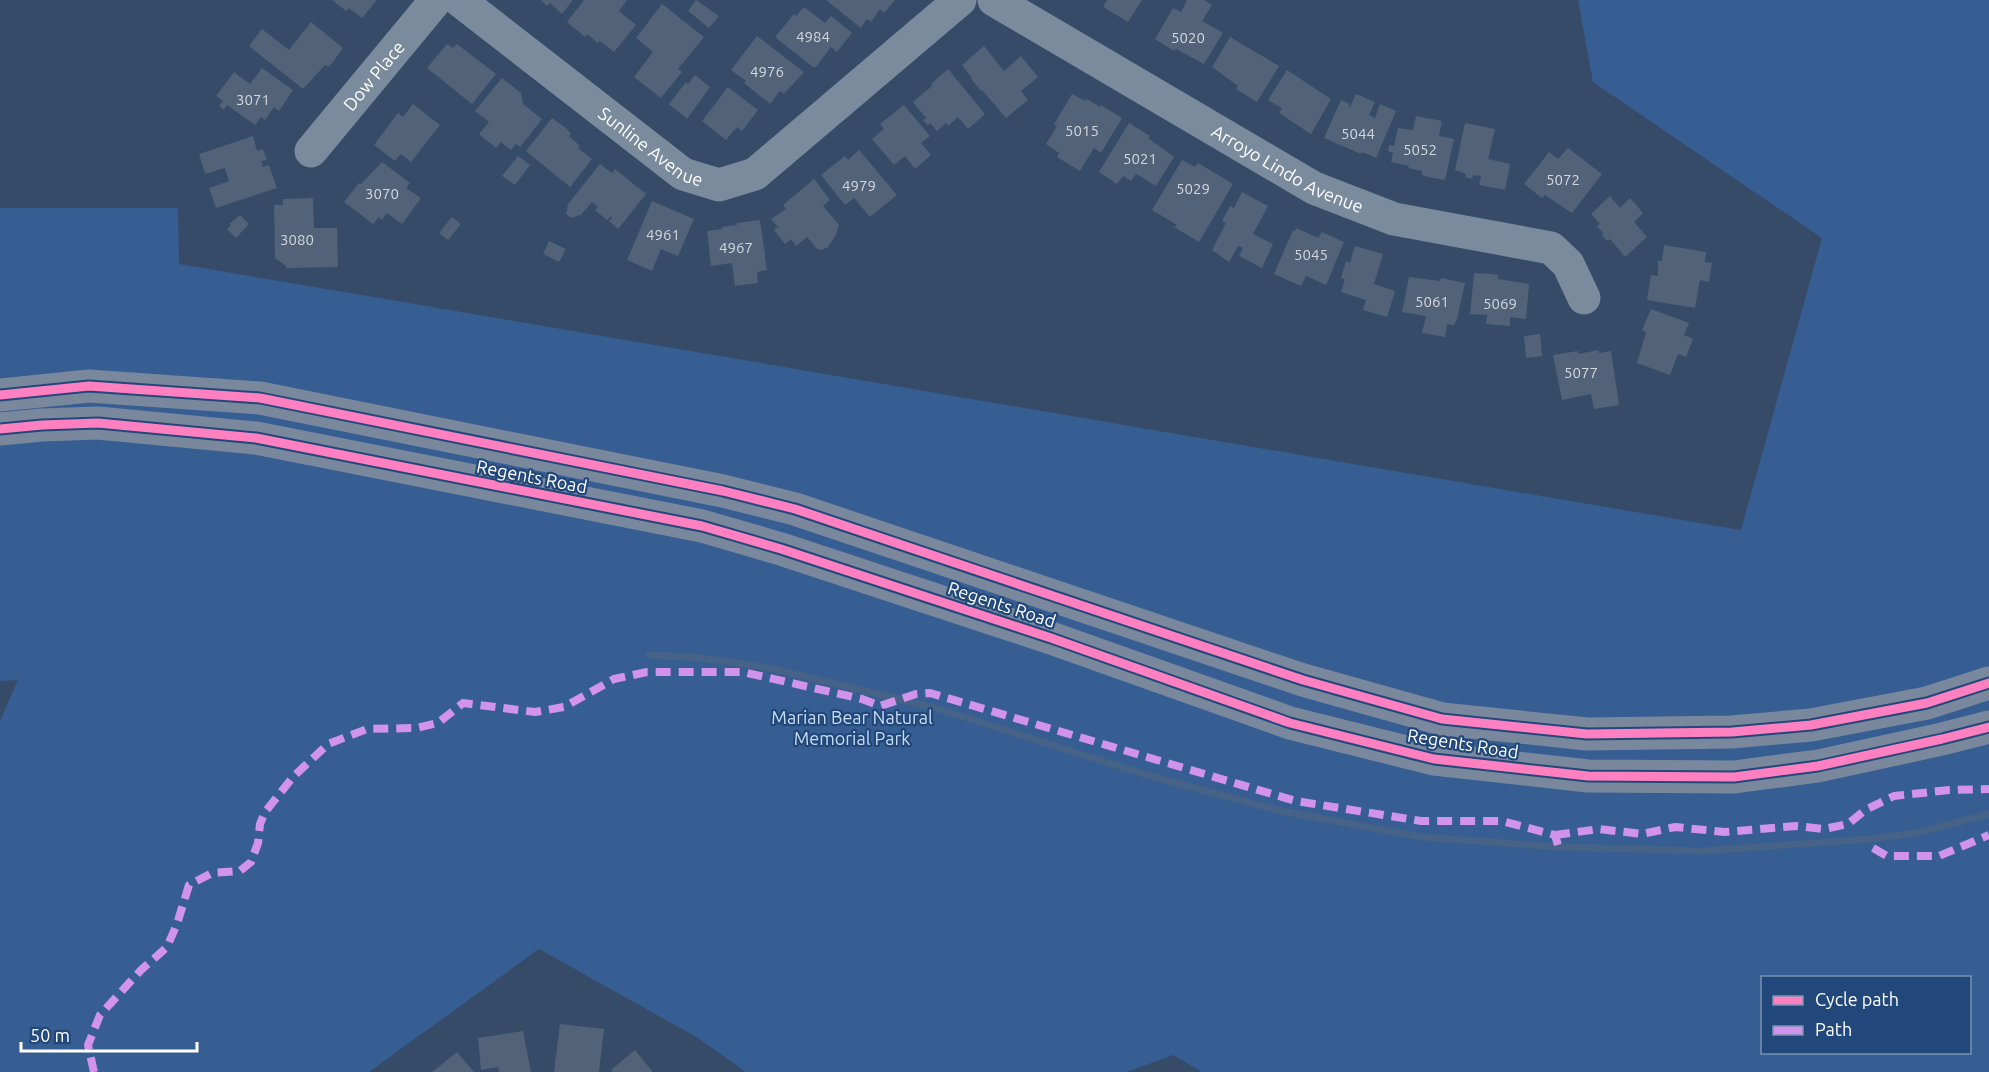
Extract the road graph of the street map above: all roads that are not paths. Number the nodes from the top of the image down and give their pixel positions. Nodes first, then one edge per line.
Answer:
1 (436, 0) edge
2 (459, 0) edge
3 (960, 0) edge
4 (994, 0) edge
5 (311, 151) dead end
6 (1584, 298) dead end
7 (0, 394) edge
8 (0, 429) edge
9 (1989, 683) edge
10 (1989, 727) edge

1 - 5 street, Dow Place
2 - 3 street, Sunline Avenue
4 - 6 street, Arroyo Lindo Avenue
7 - 9 main road, Regents Road
8 - 10 main road, Regents Road

